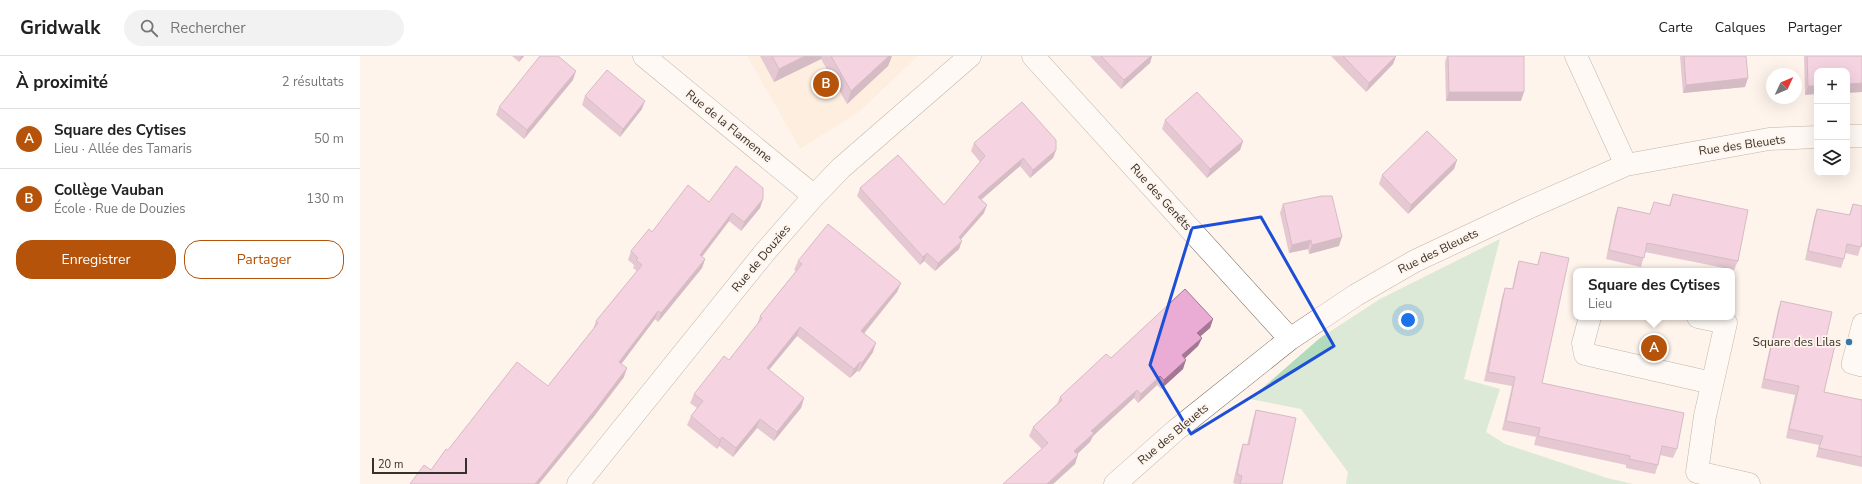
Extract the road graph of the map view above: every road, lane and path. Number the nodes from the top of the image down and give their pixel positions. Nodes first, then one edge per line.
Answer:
1 (644, 56) edge
2 (970, 56) edge
3 (1033, 56) edge
4 (1576, 56) edge
5 (1850, 136) edge
6 (1862, 136) edge
7 (1814, 137) edge
8 (1626, 165) junction
9 (814, 196) junction
10 (1589, 320) edge
11 (1712, 320) edge
12 (1862, 323) edge
13 (1290, 339) junction
14 (1862, 367) edge
15 (1712, 383) junction
16 (578, 484) edge
17 (1115, 484) edge
18 (1748, 484) edge

1 - 9 street, Rue de la Flamenne
2 - 9 street, Rue de Douzies
3 - 13 street, Rue des Genêts
4 - 8 street
5 - 6 street
7 - 8 street, Rue des Bleuets
8 - 13 street, Rue des Bleuets
9 - 16 street, Rue de Douzies
10 - 15 street
11 - 15 street
12 - 14 lane
13 - 17 street, Rue des Bleuets
15 - 18 street

